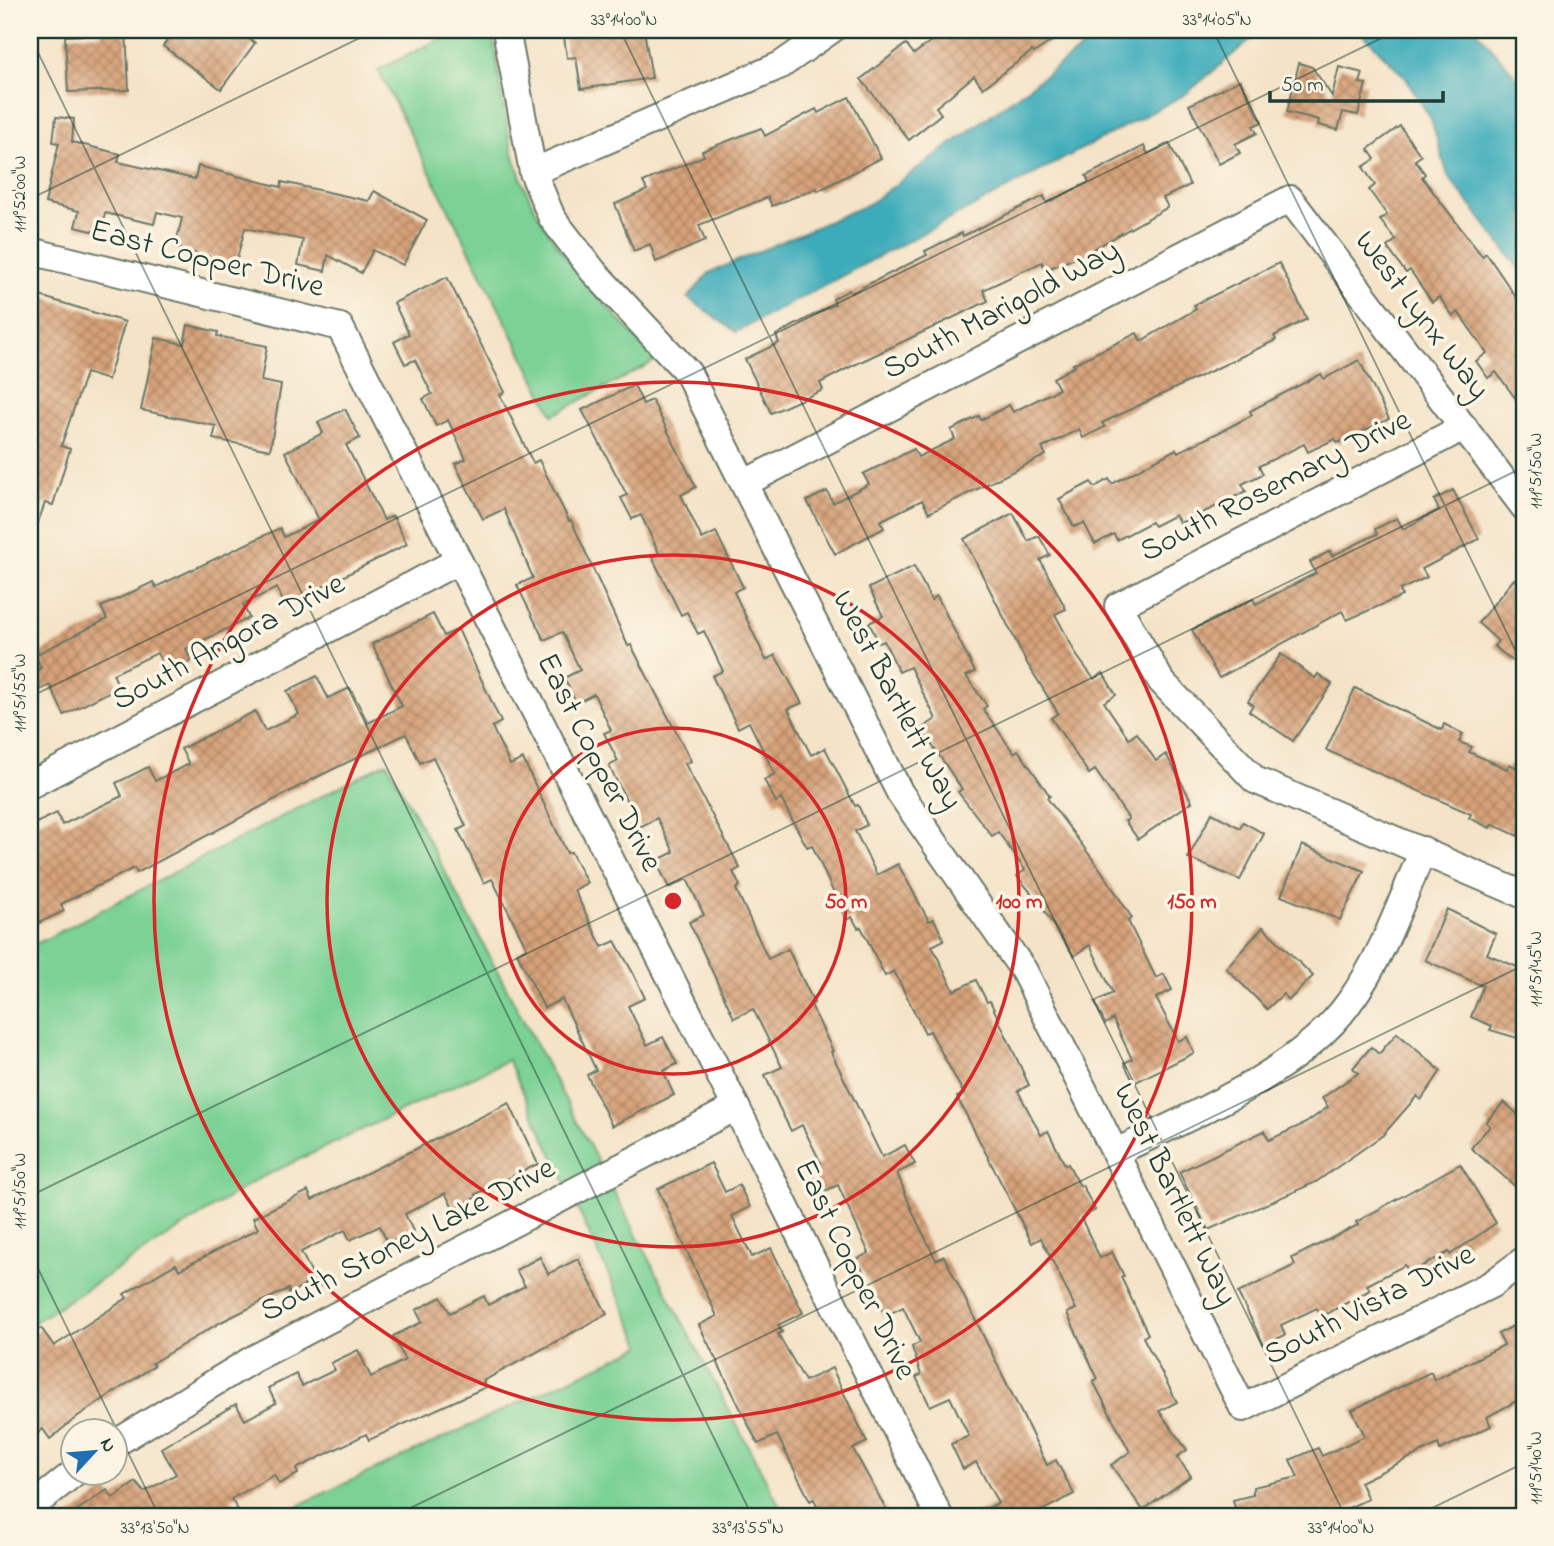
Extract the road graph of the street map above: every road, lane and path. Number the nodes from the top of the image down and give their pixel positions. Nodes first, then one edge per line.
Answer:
1 (506, 30) edge
2 (831, 30) edge
3 (533, 172) junction
4 (1290, 199) joint
5 (30, 251) edge
6 (1464, 427) junction
7 (746, 483) junction
8 (1524, 507) edge
9 (458, 561) junction
10 (30, 785) edge
11 (1423, 850) junction
12 (1524, 895) edge
13 (736, 1107) junction
14 (1116, 1152) junction
15 (1524, 1260) edge
16 (1243, 1408) joint
17 (130, 1434) edge
18 (60, 1484) edge
19 (30, 1508) edge
20 (939, 1516) edge

1 - 3 street, West Bartlett Way
2 - 3 street
3 - 7 street, West Bartlett Way
4 - 6 street, West Lynx Way
4 - 7 street, South Marigold Way
5 - 9 street, East Copper Drive
6 - 8 street, West Lynx Way
6 - 11 street, South Rosemary Drive
7 - 14 street, West Bartlett Way
9 - 10 street, South Angora Drive
9 - 13 street, East Copper Drive
11 - 12 street
11 - 14 street
13 - 17 street, South Stoney Lake Drive
13 - 20 street, East Copper Drive
14 - 16 street, West Bartlett Way
15 - 16 street, South Vista Drive
18 - 19 street

